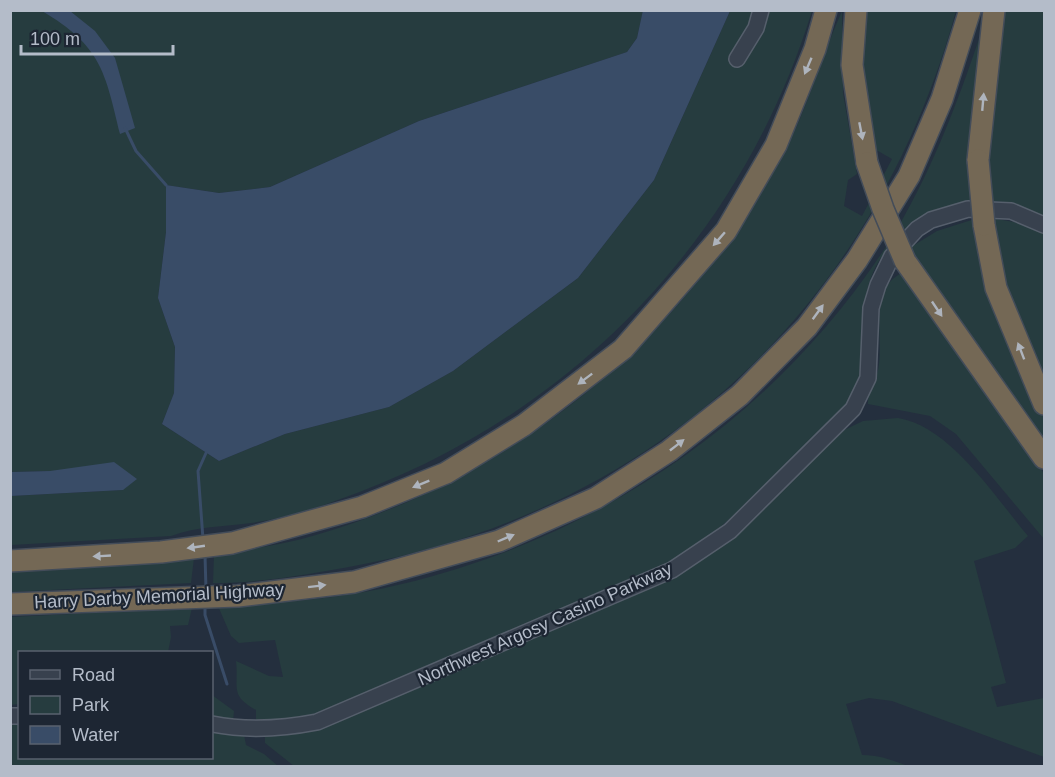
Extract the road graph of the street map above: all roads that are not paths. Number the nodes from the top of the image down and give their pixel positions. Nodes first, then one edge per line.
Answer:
1 (761, 10) edge
2 (826, 10) edge
3 (856, 10) edge
4 (970, 10) edge
5 (994, 10) edge
6 (737, 59) dead end
7 (1044, 225) edge
8 (1044, 404) edge
9 (1044, 458) edge
10 (10, 561) edge
11 (10, 604) edge
12 (213, 724) edge

1 - 6 street
2 -> 10 highway
3 -> 9 highway, bridge
11 -> 4 highway, Harry Darby Memorial Highway
8 -> 5 highway, bridge
7 - 12 street, Northwest Argosy Casino Parkway

